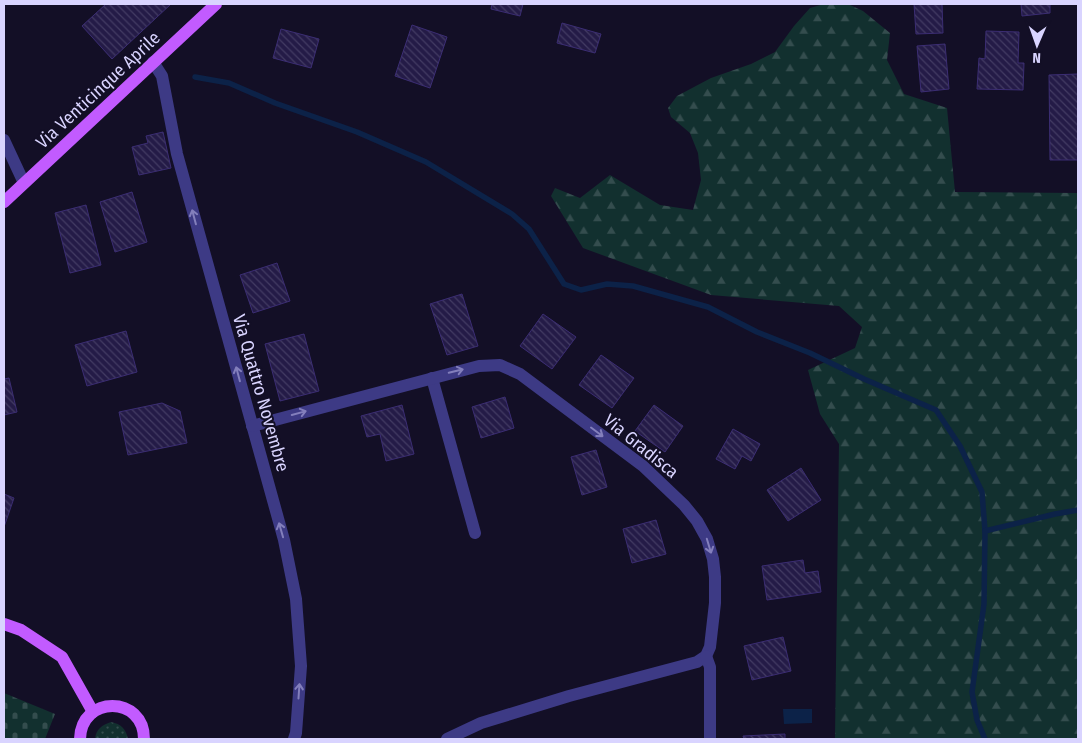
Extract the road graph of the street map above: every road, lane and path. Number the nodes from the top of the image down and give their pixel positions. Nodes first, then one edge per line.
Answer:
1 (216, 4) edge
2 (153, 62) junction
3 (4, 140) edge
4 (24, 183) junction
5 (4, 202) edge
6 (432, 378) junction
7 (252, 426) junction
8 (475, 533) dead end
9 (4, 624) edge
10 (706, 656) junction
11 (93, 712) junction
12 (80, 739) edge
13 (144, 739) edge
14 (294, 739) edge
15 (446, 739) edge
16 (710, 739) edge

1 - 2 main road, Via Venticinque Aprile
2 - 4 main road, Via Venticinque Aprile
7 -> 2 street, Via Quattro Novembre
3 - 4 street
4 - 5 main road, Via Venticinque Aprile
7 -> 6 street, Via Gradisca
6 - 8 street
6 -> 10 street, Via Gradisca
14 -> 7 street, Via Quattro Novembre
9 - 11 main road
10 - 15 street
10 - 16 street, Via Gradisca
11 - 12 main road
11 - 13 main road

